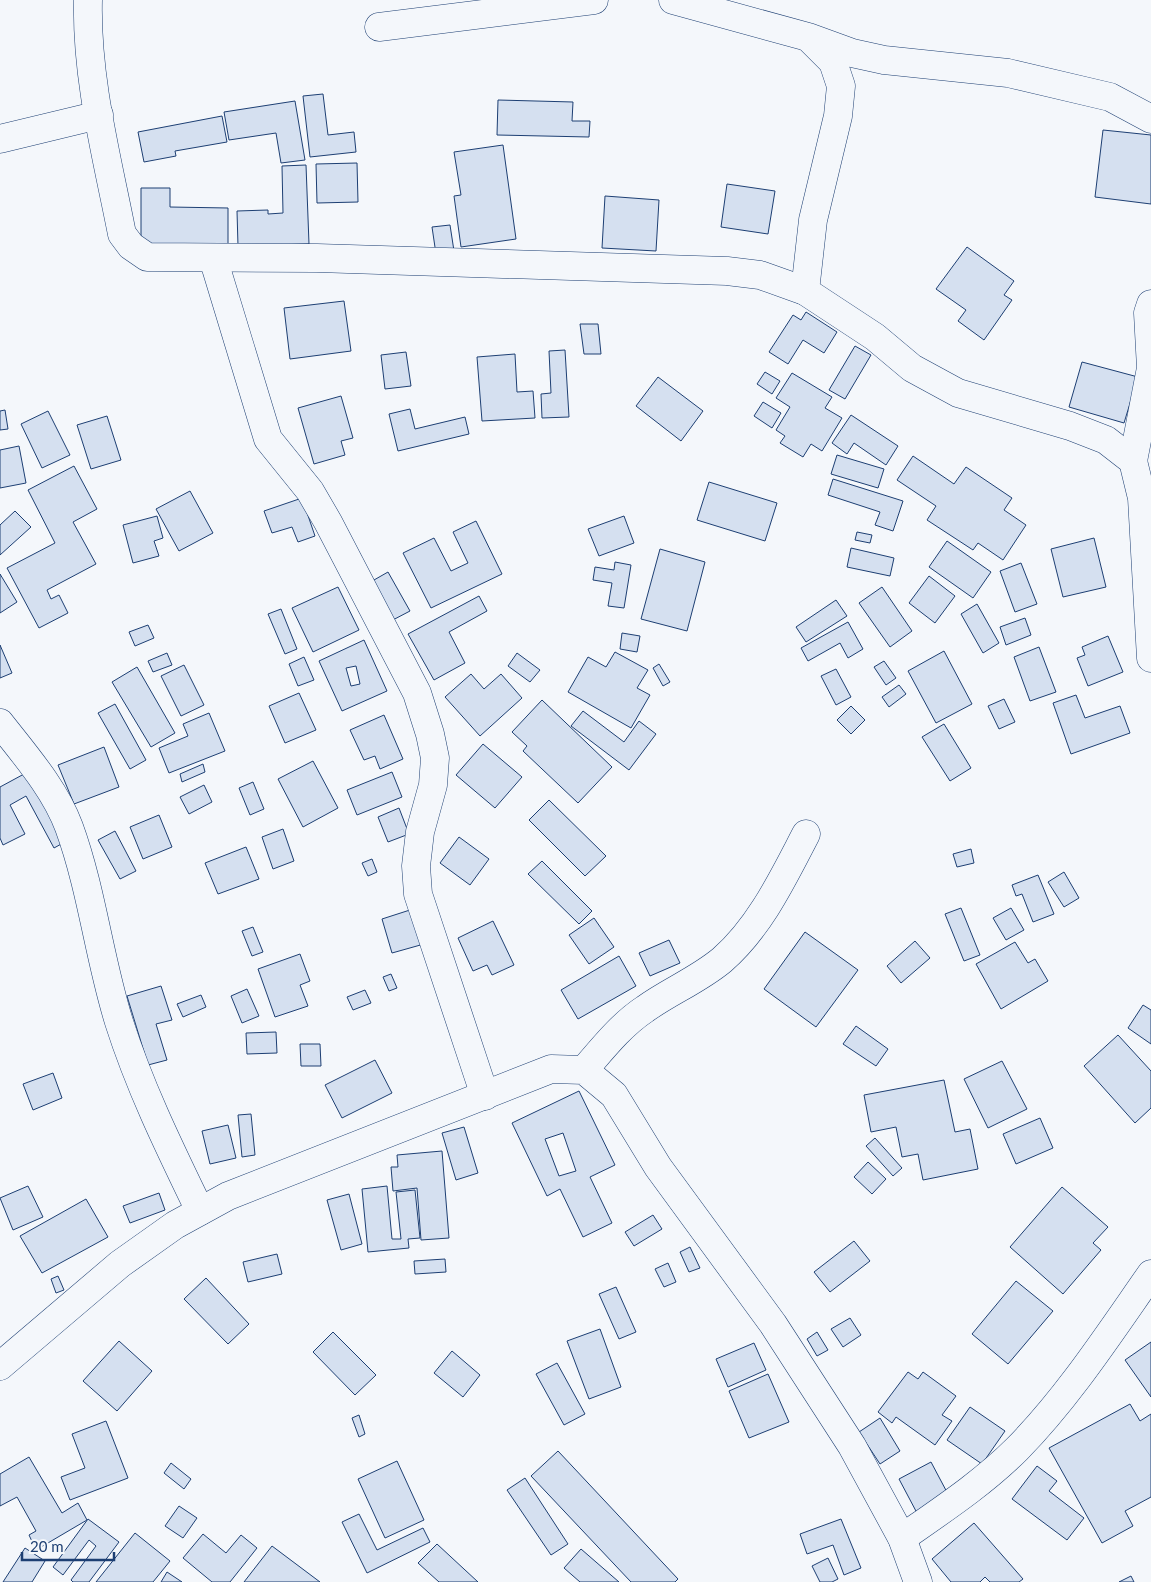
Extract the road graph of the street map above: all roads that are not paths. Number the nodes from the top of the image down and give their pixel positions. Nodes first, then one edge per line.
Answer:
1 (88, 0) edge
2 (594, 0) edge
3 (672, 0) edge
4 (379, 27) dead end
5 (808, 37) junction
6 (99, 114) junction
7 (1151, 119) edge
8 (0, 139) edge
9 (213, 258) junction
10 (805, 291) junction
11 (1151, 304) edge
12 (1133, 461) junction
13 (1151, 658) edge
14 (0, 723) edge
15 (806, 834) dead end
16 (584, 1070) junction
17 (485, 1096) junction
18 (200, 1211) junction
19 (1151, 1274) edge
20 (0, 1366) edge
21 (902, 1538) junction
22 (918, 1582) edge

1 - 6 street
2 - 4 street
3 - 5 street
5 - 7 street
5 - 10 street
6 - 8 street
6 - 9 street
9 - 10 street
9 - 17 street
10 - 12 street
11 - 12 street
12 - 13 street
14 - 18 street
15 - 16 street
16 - 17 street
16 - 21 street
17 - 18 street
18 - 20 street
19 - 21 street
21 - 22 street

